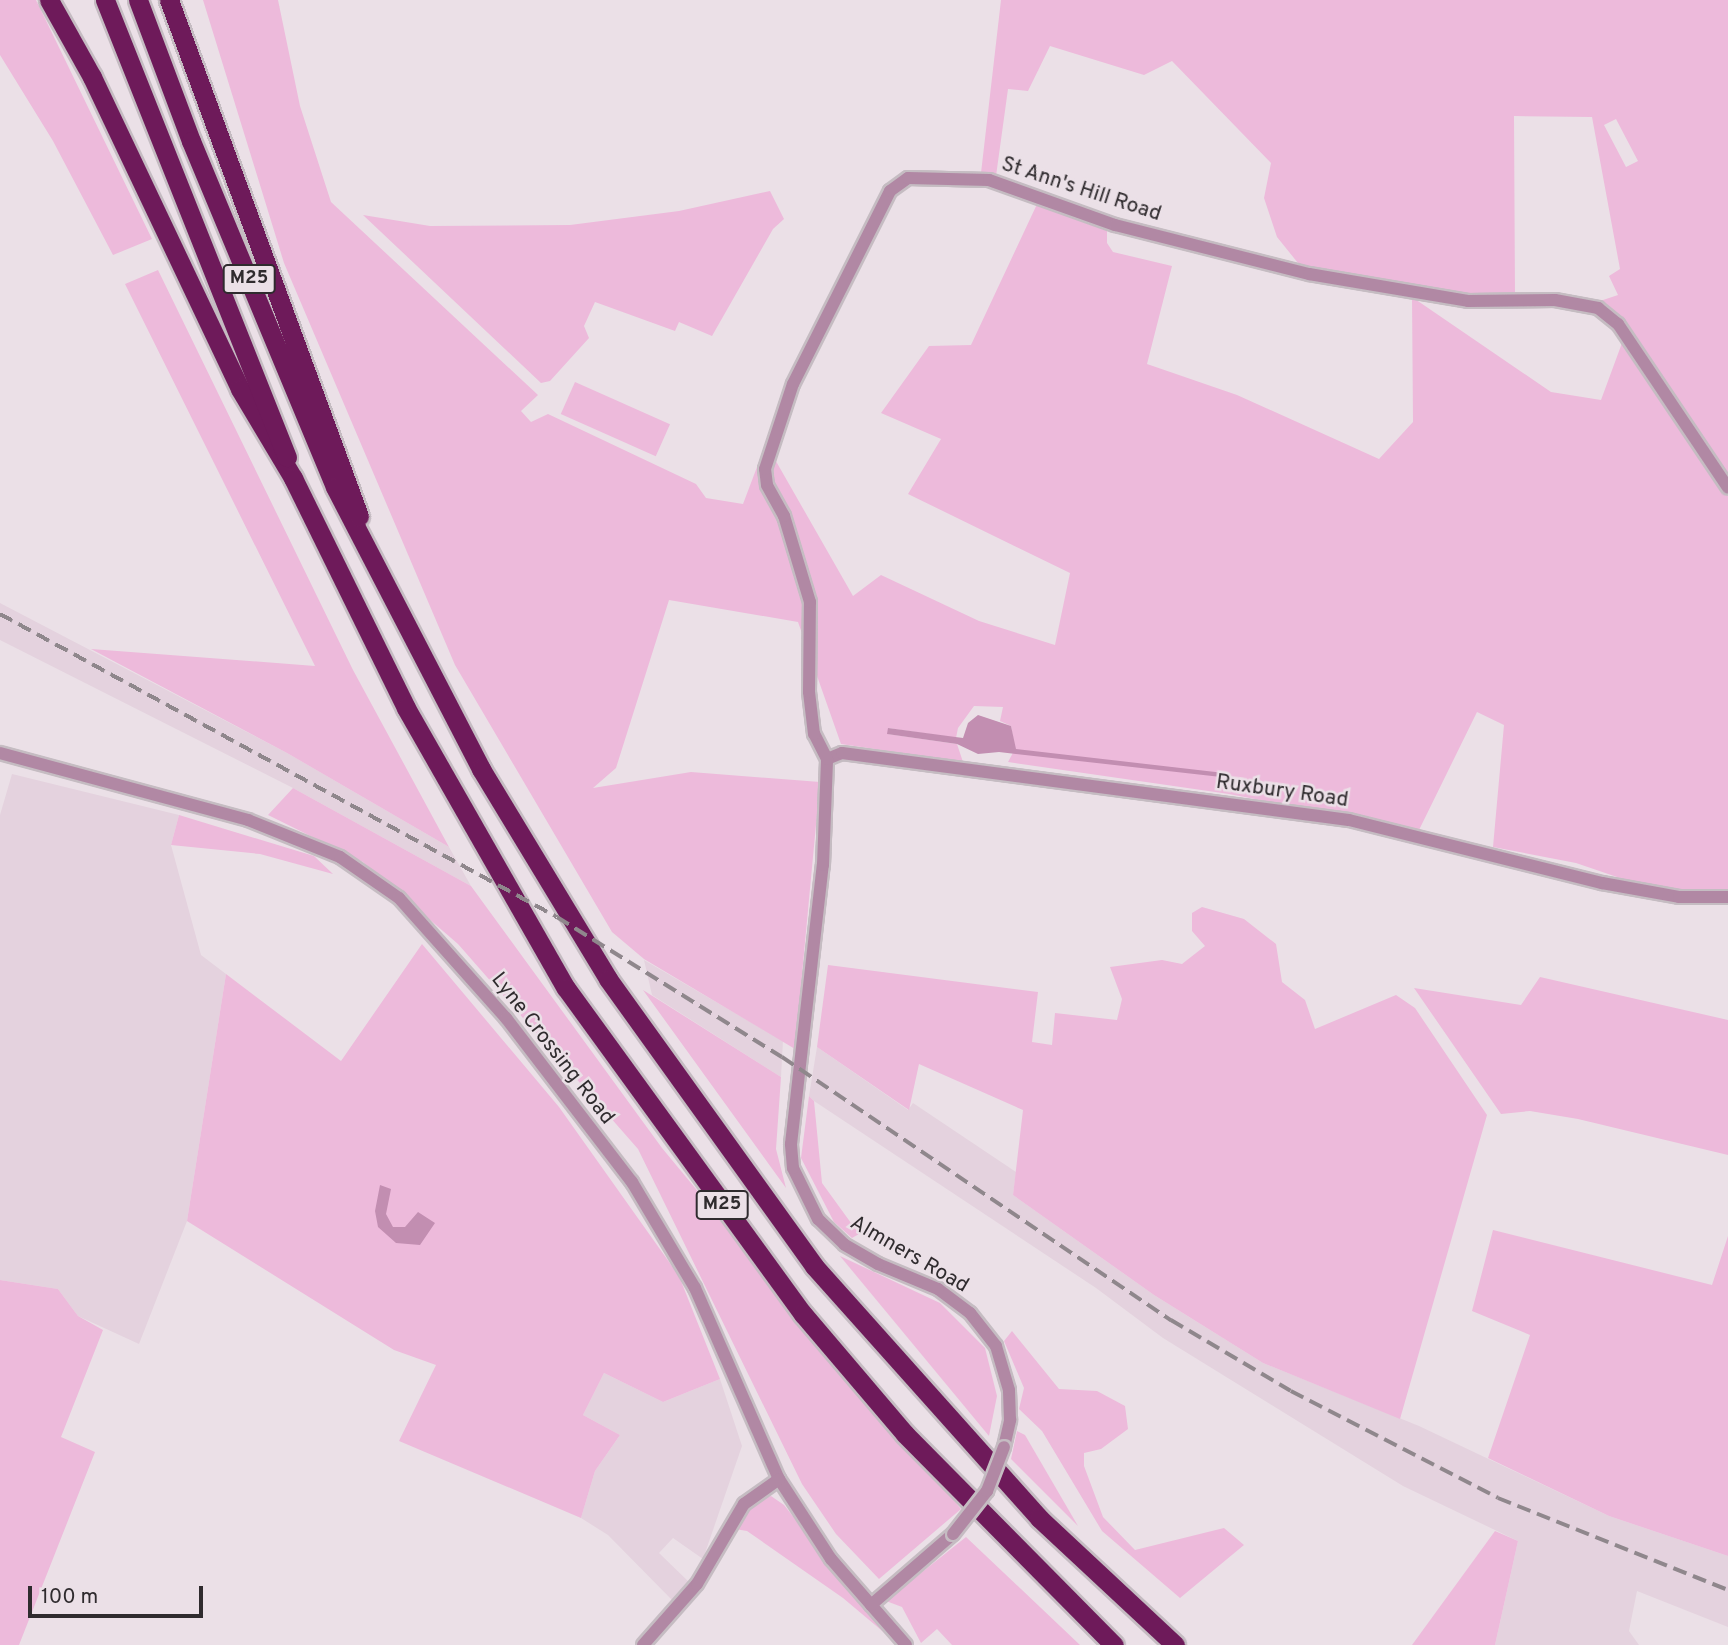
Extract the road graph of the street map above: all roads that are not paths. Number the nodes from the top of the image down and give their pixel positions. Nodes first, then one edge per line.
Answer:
1 (49, 0) edge
2 (105, 0) edge
3 (138, 0) edge
4 (169, 0) edge
5 (182, 0) edge
6 (191, 50) junction
7 (293, 478) junction
8 (1728, 488) edge
9 (369, 554) junction
10 (0, 753) edge
11 (827, 759) junction
12 (1728, 897) edge
13 (779, 1479) junction
14 (871, 1605) junction
15 (643, 1645) edge
16 (906, 1645) edge
17 (1114, 1645) edge
18 (1175, 1645) edge

1 - 7 highway
2 - 7 highway, M25
3 - 9 highway, M25
4 - 6 highway
5 - 6 highway
6 - 9 highway
7 - 17 highway, M25
8 - 11 street, St Ann's Hill Road
9 - 18 highway, M25
10 - 13 street, Lyne Crossing Road
11 - 12 street, Ruxbury Road
11 - 14 street, Almners Road, bridge
13 - 14 street, Lyne Crossing Road
13 - 15 street
14 - 16 street, Lyne Crossing Road

